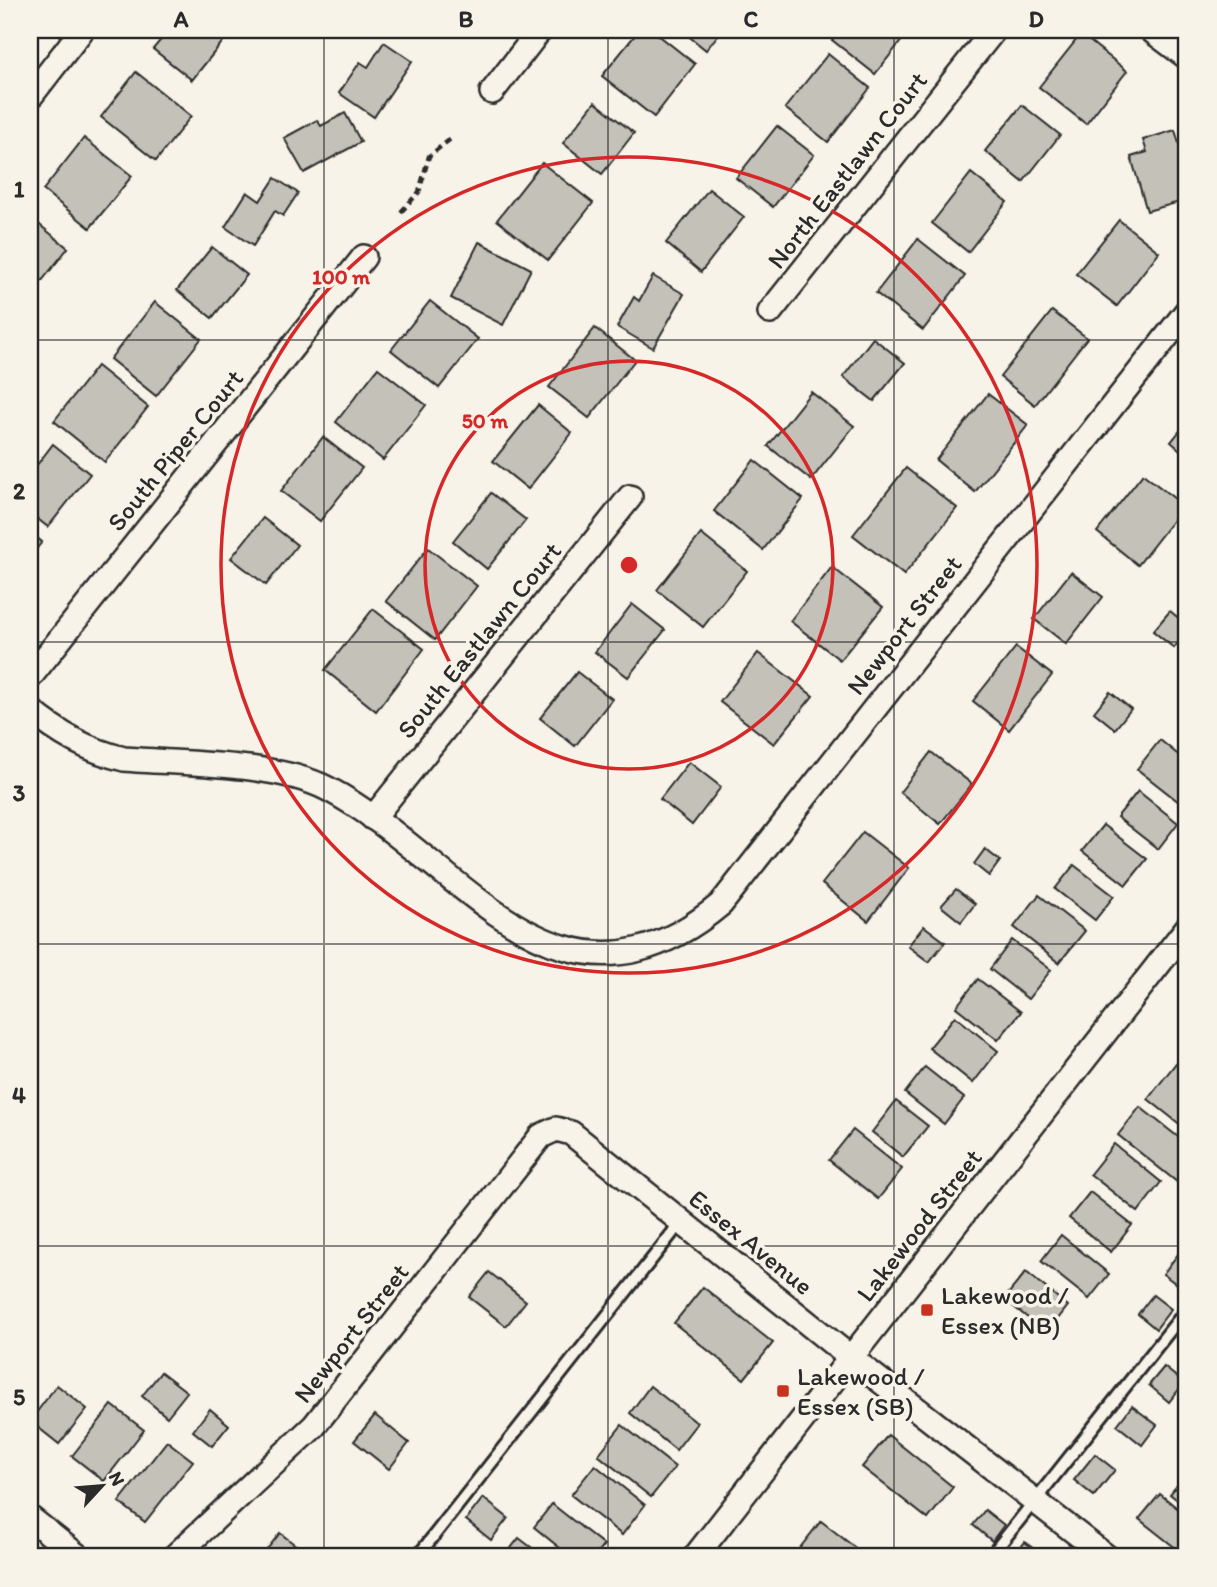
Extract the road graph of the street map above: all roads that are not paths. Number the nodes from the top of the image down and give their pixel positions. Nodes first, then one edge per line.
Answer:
1 (82, 30) edge
2 (540, 30) edge
3 (994, 30) edge
4 (1151, 30) edge
5 (1187, 57) edge
6 (492, 92) dead end
7 (30, 97) edge
8 (364, 257) dead end
9 (1187, 310) edge
10 (770, 312) dead end
11 (630, 497) dead end
12 (30, 677) edge
13 (30, 710) edge
14 (373, 818) junction
15 (1187, 928) edge
16 (556, 1129) joint
17 (681, 1222) junction
18 (1187, 1309) edge
19 (851, 1358) junction
20 (1034, 1501) junction
21 (30, 1518) edge
22 (79, 1557) edge
23 (174, 1557) edge
24 (417, 1557) edge
25 (695, 1557) edge
26 (990, 1557) edge
27 (1107, 1557) edge

1 - 7 street
2 - 6 street
3 - 10 street, North Eastlawn Court
4 - 5 street
8 - 12 street, South Piper Court
9 - 14 street, Newport Street
11 - 14 street, South Eastlawn Court
13 - 14 street, Newport Street
15 - 19 street, Lakewood Street
16 - 17 street, Essex Avenue
16 - 23 street, Newport Street
17 - 19 street, Essex Avenue
17 - 24 lane
18 - 20 lane
19 - 20 street, Essex Avenue
19 - 25 street, Lakewood Street
20 - 26 lane
20 - 27 street, Essex Avenue
21 - 22 street

